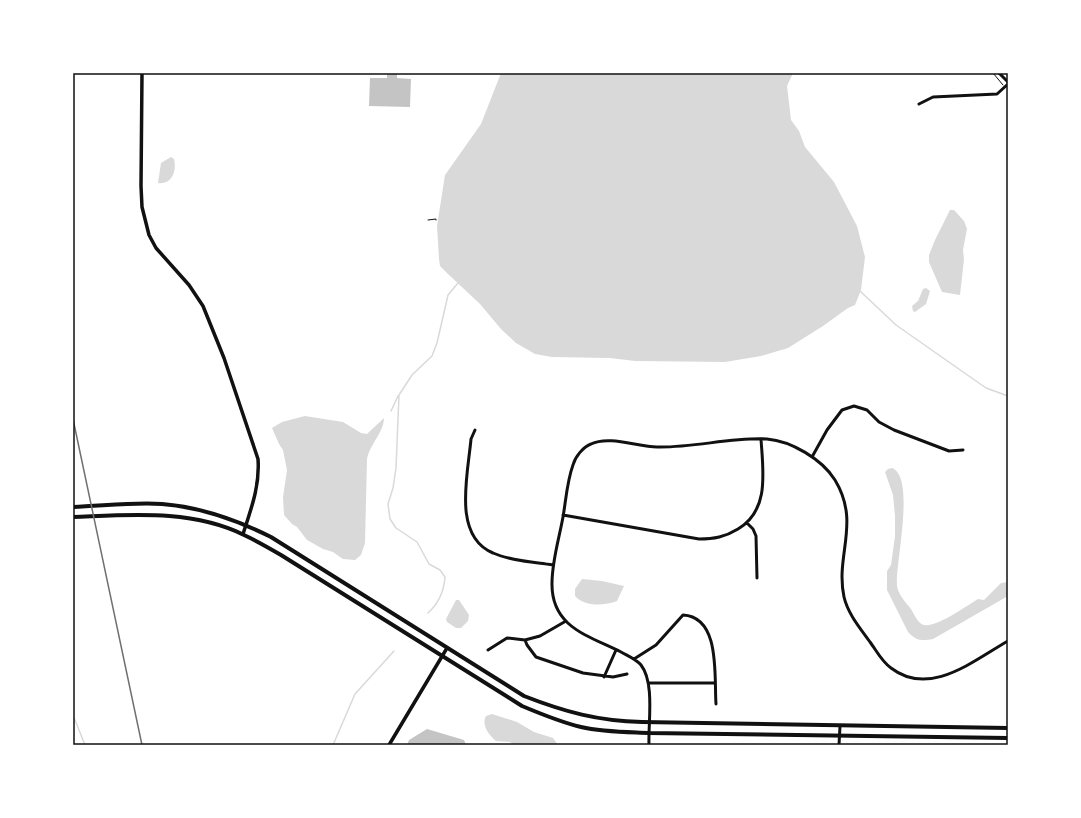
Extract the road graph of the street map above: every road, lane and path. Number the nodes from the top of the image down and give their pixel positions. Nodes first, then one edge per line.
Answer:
1 (142, 73) edge
2 (993, 73) edge
3 (998, 73) edge
4 (1007, 84) edge
5 (918, 104) dead end
6 (428, 220) dead end
7 (436, 220) dead end
8 (474, 430) dead end
9 (761, 439) junction
10 (963, 450) dead end
11 (812, 456) junction
12 (73, 507) edge
13 (563, 515) junction
14 (73, 517) edge
15 (747, 523) junction
16 (246, 525) junction
17 (243, 534) junction
18 (553, 565) junction
19 (757, 578) dead end
20 (566, 620) junction
21 (525, 640) junction
22 (1008, 641) edge
23 (447, 648) junction
24 (488, 650) dead end
25 (616, 650) junction
26 (442, 657) junction
27 (634, 659) junction
28 (627, 674) dead end
29 (604, 677) junction
30 (648, 683) junction
31 (714, 683) junction
32 (716, 704) dead end
33 (648, 723) junction
34 (840, 726) junction
35 (1008, 728) edge
36 (648, 733) junction
37 (840, 736) junction
38 (1008, 738) edge
39 (389, 745) edge
40 (648, 745) edge
41 (839, 745) edge

1 - 16 street
2 - 4 path
3 - 4 street
4 - 5 street
6 - 7 path
8 - 18 street
9 - 11 street
9 - 13 street
9 - 15 street
10 - 11 street
11 - 22 street
12 - 16 main road
13 - 15 street
13 - 18 street
14 - 17 main road
15 - 19 street
16 - 17 street
16 - 23 main road
17 - 26 main road
18 - 20 street
20 - 21 street
20 - 25 street
21 - 24 street
21 - 29 street
23 - 26 street
23 - 33 main road
25 - 27 street
25 - 29 street
26 - 36 main road
26 - 39 street
27 - 30 street
27 - 31 street
28 - 29 street
30 - 31 street
30 - 33 street
31 - 32 street
33 - 34 main road
33 - 36 street
34 - 35 main road
34 - 37 street
36 - 37 main road
36 - 40 street
37 - 38 main road
37 - 41 street

